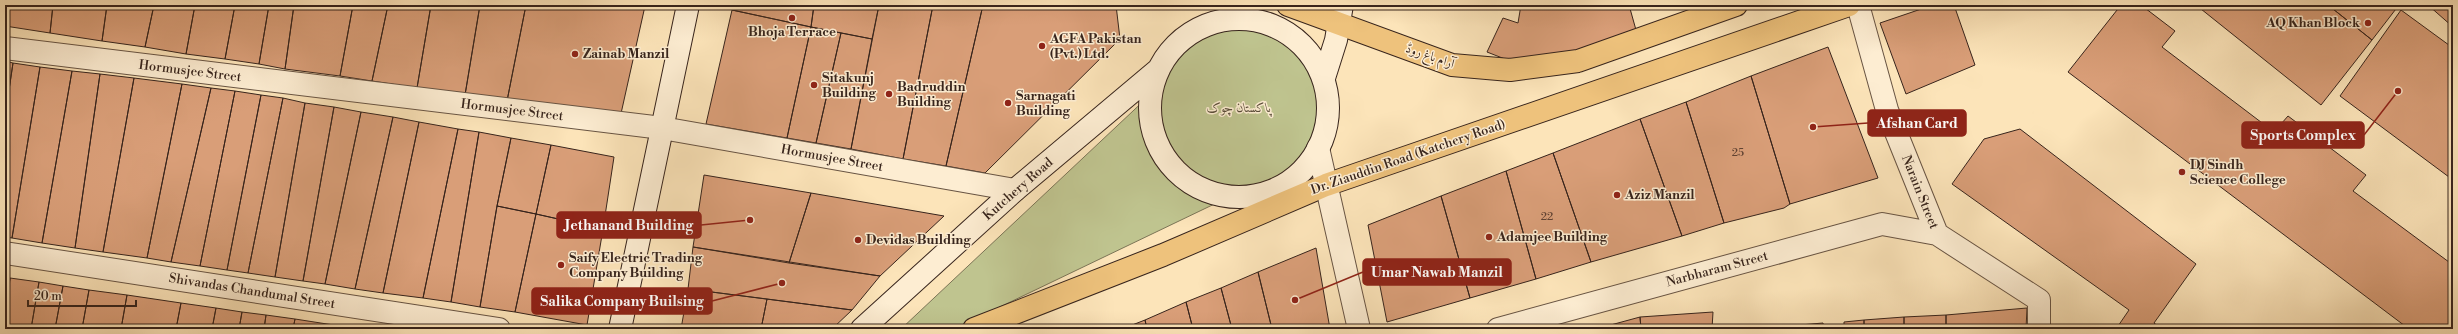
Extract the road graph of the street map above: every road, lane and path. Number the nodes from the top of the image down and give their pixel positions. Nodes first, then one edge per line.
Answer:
1 (688, 5) edge
2 (1288, 5) edge
3 (1736, 5) edge
4 (1849, 5) edge
5 (1858, 5) edge
6 (1218, 14) edge
7 (1340, 14) edge
8 (5, 48) edge
9 (1159, 69) junction
10 (1324, 78) junction
11 (662, 128) junction
12 (1318, 148) junction
13 (1326, 185) junction
14 (1015, 190) junction
15 (1937, 234) junction
16 (5, 254) edge
17 (499, 329) edge
18 (620, 329) edge
19 (862, 329) edge
20 (974, 329) edge
21 (1359, 329) edge
22 (1498, 329) edge
23 (2038, 329) edge

1 - 11 street
2 - 7 main road, آرام باغ روڈ
3 - 7 main road, آرام باغ روڈ
4 - 13 main road, Dr. Ziauddin Road (Katchery Road)
5 - 15 street, Narain Street
6 - 9 street
6 - 10 street
7 - 10 street
8 - 11 street, Hormusjee Street
9 - 12 street
9 - 14 street, Kutchery Road
10 - 12 street
11 - 14 street, Hormusjee Street
11 - 18 street
12 - 13 street
13 - 20 main road, Dr. Ziauddin Road (Katchery Road)
13 - 21 street
14 - 19 street, Kutchery Road
15 - 22 street, Narbharam Street
15 - 23 street, Narain Street
16 - 17 street, Shivandas Chandumal Street

